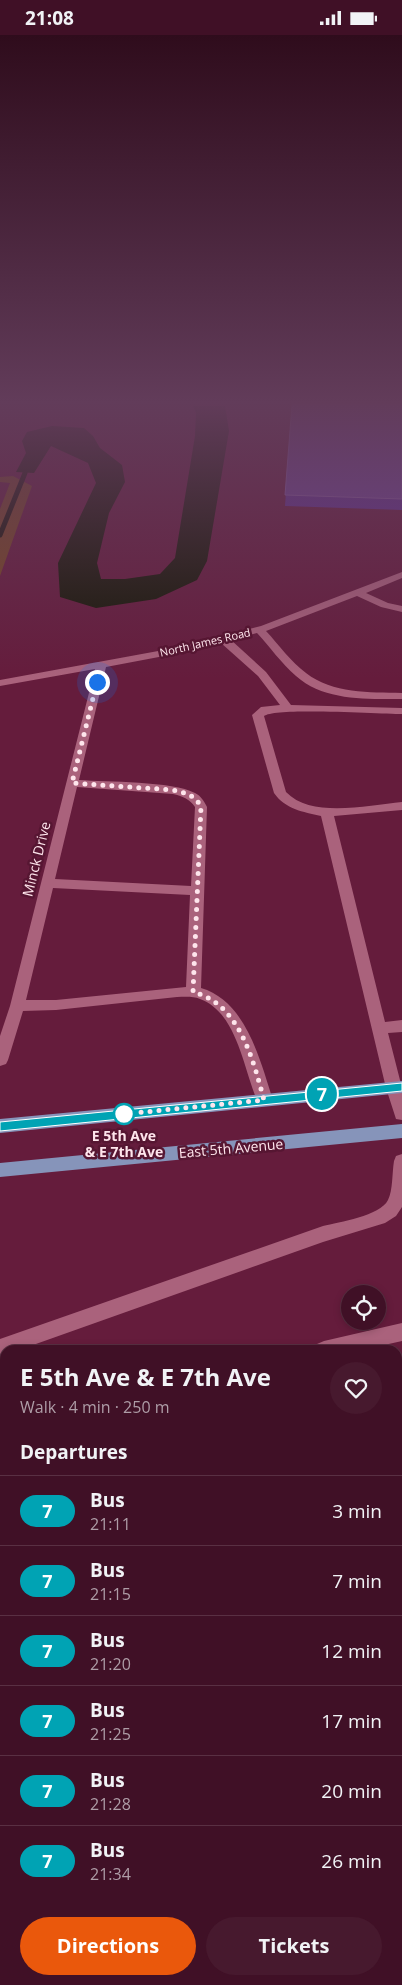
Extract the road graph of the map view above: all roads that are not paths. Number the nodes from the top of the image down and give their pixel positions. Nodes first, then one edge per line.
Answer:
1 (402, 575) edge
2 (358, 593) junction
3 (402, 609) edge
4 (259, 629) junction
5 (223, 639) junction
6 (102, 665) junction
7 (0, 683) edge
8 (402, 696) edge
9 (288, 708) junction
10 (402, 711) edge
11 (72, 783) junction
12 (402, 806) edge
13 (327, 813) junction
14 (47, 883) junction
15 (198, 891) junction
16 (193, 992) junction
17 (17, 1006) junction
18 (402, 1026) edge
19 (379, 1028) junction
20 (1, 1052) edge
21 (398, 1087) edge
22 (264, 1100) junction
23 (402, 1113) edge
24 (0, 1126) edge
25 (402, 1131) edge
26 (402, 1161) edge
27 (0, 1170) edge
28 (402, 1332) edge
29 (8, 1345) edge
30 (346, 1345) edge

1 - 2 street, North James Road
2 - 3 street
2 - 4 street, North James Road
4 - 5 street, North James Road
4 - 8 street
5 - 6 street, North James Road
5 - 9 street
6 - 7 street, North James Road
6 - 11 street, Minck Drive
9 - 10 street
9 - 13 street
11 - 14 street, Minck Drive
11 - 15 street
12 - 13 street
13 - 19 street
14 - 15 street
14 - 17 street, Minck Drive
15 - 16 street
16 - 17 street
16 - 22 street
17 - 20 street, Minck Drive
18 - 19 street
19 - 21 street
21 - 22 main road
21 - 23 street
22 - 24 main road
25 - 27 main road, East 5th Avenue
26 - 29 street
28 - 30 street

